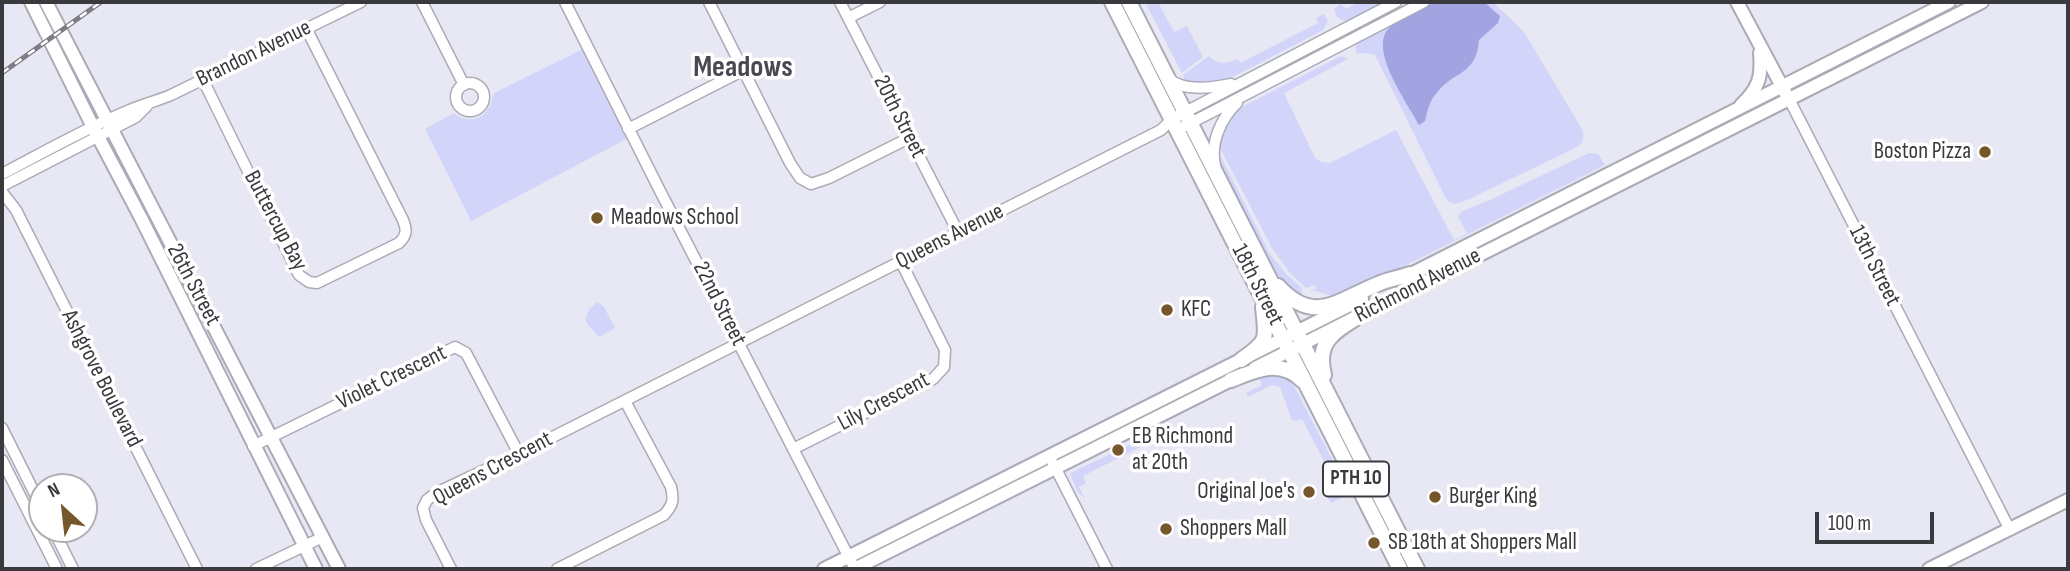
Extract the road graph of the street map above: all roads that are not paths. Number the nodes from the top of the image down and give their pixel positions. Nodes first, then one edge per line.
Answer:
1 (31, 2) edge
2 (46, 2) edge
3 (361, 2) edge
4 (422, 2) edge
5 (565, 2) edge
6 (709, 2) edge
7 (840, 2) edge
8 (880, 2) edge
9 (1112, 2) edge
10 (1129, 2) edge
11 (1396, 2) edge
12 (1424, 2) edge
13 (1737, 2) edge
14 (1949, 2) edge
15 (1982, 2) edge
16 (848, 18) junction
17 (306, 28) junction
18 (1759, 46) junction
19 (744, 71) junction
20 (1164, 71) junction
21 (203, 80) junction
22 (1245, 81) junction
23 (464, 85) dead end
24 (1781, 87) junction
25 (1252, 91) junction
26 (1789, 99) junction
27 (1735, 110) junction
28 (1177, 123) junction
29 (109, 125) junction
30 (628, 129) junction
31 (96, 132) junction
32 (909, 138) junction
33 (1615, 170) junction
34 (2, 174) edge
35 (20, 176) junction
36 (1220, 182) junction
37 (1622, 184) junction
38 (2, 189) edge
39 (14, 207) junction
40 (958, 232) junction
41 (901, 262) junction
42 (1266, 271) junction
43 (1410, 274) junction
44 (1258, 288) junction
45 (1356, 318) junction
46 (1293, 341) junction
47 (740, 344) junction
48 (1241, 360) junction
49 (1231, 380) junction
50 (1310, 390) junction
51 (625, 401) junction
52 (1335, 406) junction
53 (2, 428) edge
54 (271, 436) junction
55 (253, 446) junction
56 (793, 449) junction
57 (519, 454) junction
58 (2, 460) edge
59 (1052, 462) junction
60 (28, 480) edge
61 (2068, 500) edge
62 (2010, 530) junction
63 (323, 537) junction
64 (59, 543) edge
65 (304, 546) junction
66 (853, 566) edge
67 (57, 569) edge
68 (73, 569) edge
69 (197, 569) edge
70 (256, 569) edge
71 (316, 569) edge
72 (339, 569) edge
73 (452, 569) edge
74 (557, 569) edge
75 (824, 569) edge
76 (1107, 569) edge
77 (1400, 569) edge
78 (1416, 569) edge
79 (1929, 569) edge

1 - 31 main road, 26th Street
2 - 29 main road, 26th Street
3 - 17 street, Brandon Avenue
4 - 23 street
5 - 30 street, 22nd Street
6 - 19 street
7 - 16 street, 20th Street
8 - 16 street
9 - 28 main road, 18th Street / PTH 10
10 - 20 main road, 18th Street / PTH 10
11 - 22 street
12 - 25 street
13 - 18 main road, 13th Street
14 - 24 main road, Richmond Avenue
15 - 26 main road, Richmond Avenue
16 - 32 street, 20th Street
17 - 21 street, Brandon Avenue
17 - 21 street, Buttercup Bay
18 - 24 main road, 13th Street
18 - 27 main road
19 - 30 street
19 - 32 street
20 - 22 street
20 - 28 main road, 18th Street / PTH 10
21 - 29 street, Brandon Avenue
22 - 28 street
24 - 26 main road, 13th Street
24 - 27 main road, Richmond Avenue
25 - 28 street
25 - 36 street
26 - 37 main road, Richmond Avenue
26 - 62 street, 13th Street
27 - 33 main road, Richmond Avenue
28 - 36 main road, 18th Street / PTH 10
28 - 40 street, Queens Avenue
28 - 44 main road, 18th Street / PTH 10
29 - 31 street, Brandon Avenue
29 - 54 main road, 26th Street
30 - 47 street, 22nd Street
31 - 34 street
31 - 35 street
31 - 55 main road, 26th Street
32 - 40 street, 20th Street
33 - 37 street
33 - 43 main road, Richmond Avenue
35 - 38 street
35 - 39 street
36 - 42 main road, 18th Street / PTH 10
37 - 45 main road, Richmond Avenue
38 - 39 street, Ashgrove Boulevard
39 - 69 street, Ashgrove Boulevard
40 - 41 street, Queens Avenue
41 - 47 street, Queens Avenue
41 - 56 street, Lily Crescent
42 - 43 main road
42 - 46 main road, 18th Street / PTH 10
43 - 46 main road, Richmond Avenue
44 - 46 main road, 18th Street / PTH 10
44 - 48 main road
45 - 46 main road, Richmond Avenue
45 - 52 main road
46 - 48 main road, Richmond Avenue
46 - 49 main road, Richmond Avenue
46 - 50 main road, 18th Street / PTH 10
46 - 52 main road, 18th Street / PTH 10
47 - 51 street, Queens Crescent
47 - 56 street, 22nd Street
48 - 59 main road, Richmond Avenue
49 - 50 main road
49 - 59 main road, Richmond Avenue
50 - 77 main road, 18th Street / PTH 10
51 - 57 street, Queens Crescent
51 - 74 street
52 - 78 main road, 18th Street / PTH 10
53 - 60 street
54 - 55 street, Violet Crescent
54 - 57 street, Violet Crescent
54 - 63 main road, 26th Street
55 - 65 main road, 26th Street
56 - 66 street, 22nd Street
57 - 73 street, Queens Crescent
58 - 67 street
59 - 66 main road, Richmond Avenue
59 - 76 street
61 - 62 main road
62 - 79 main road
63 - 65 street
63 - 72 main road, 26th Street
64 - 68 street
65 - 70 street
65 - 71 main road, 26th Street
66 - 75 main road, Richmond Avenue

